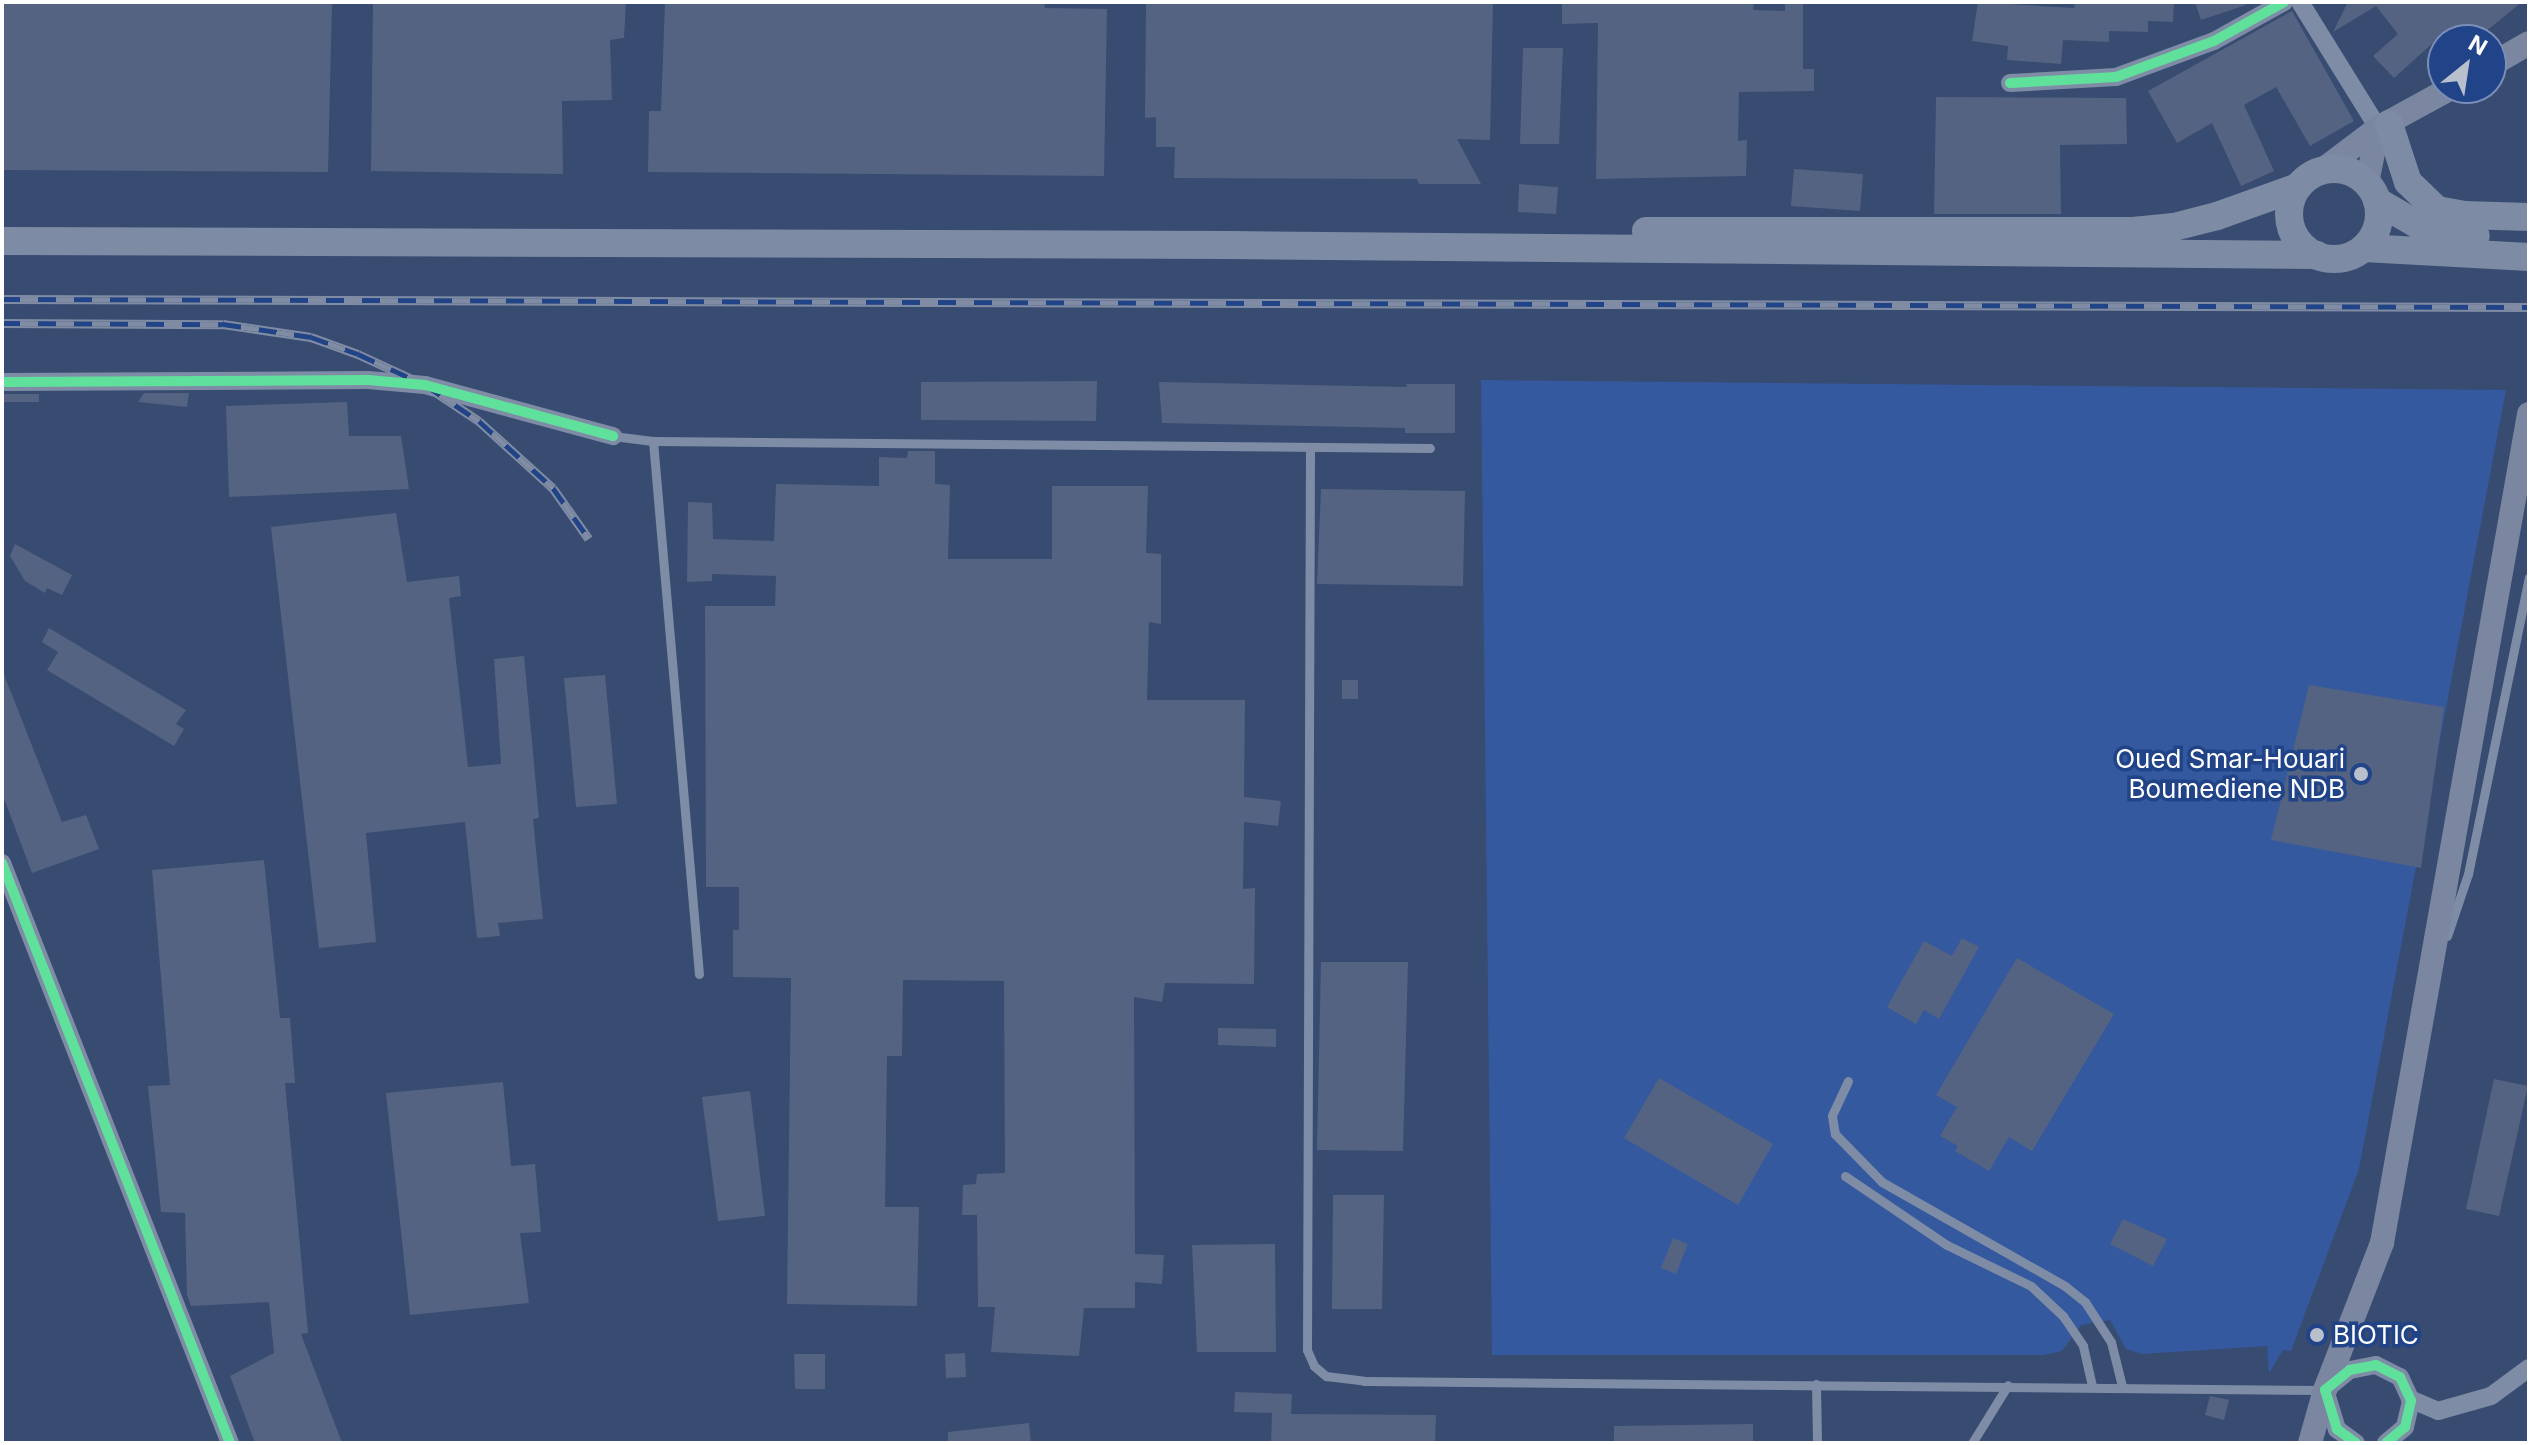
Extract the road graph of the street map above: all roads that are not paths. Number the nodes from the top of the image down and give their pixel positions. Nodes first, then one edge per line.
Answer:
1 (2284, 2) edge
2 (2300, 2) edge
3 (2529, 43) edge
4 (2507, 56) edge
5 (2010, 83) dead end
6 (2427, 101) edge
7 (2383, 126) junction
8 (2310, 179) junction
9 (2372, 192) junction
10 (2529, 217) edge
11 (2, 224) edge
12 (2529, 237) edge
13 (2, 241) edge
14 (1763, 241) junction
15 (2364, 248) junction
16 (2317, 255) junction
17 (2529, 257) edge
18 (2, 382) edge
19 (2529, 414) edge
20 (613, 436) joint
21 (653, 441) junction
22 (1310, 447) junction
23 (1430, 448) dead end
24 (2529, 577) edge
25 (2, 863) edge
26 (699, 974) dead end
27 (2426, 1000) junction
28 (1848, 1081) dead end
29 (1845, 1176) dead end
30 (2529, 1368) edge
31 (1816, 1384) junction
32 (2008, 1385) junction
33 (2092, 1386) junction
34 (2122, 1386) junction
35 (2325, 1390) junction
36 (2410, 1399) junction
37 (230, 1443) edge
38 (1817, 1443) edge
39 (1972, 1443) edge
40 (2310, 1443) edge
41 (2356, 1443) edge
42 (2386, 1443) edge

1 - 5 street
2 - 7 street
3 - 4 main road
6 - 7 main road
7 - 8 main road
7 - 9 main road
7 - 10 main road
8 - 9 main road
8 - 14 main road
8 - 16 main road
9 - 12 main road
9 - 15 main road
11 - 14 main road
13 - 14 main road
14 - 16 main road
15 - 16 main road
15 - 17 main road
18 - 20 street
19 - 27 main road
20 - 21 lane
21 - 22 lane
21 - 26 lane
22 - 23 lane
22 - 31 lane
24 - 27 lane
25 - 37 street
27 - 35 main road
28 - 34 lane
29 - 33 lane
30 - 36 street
31 - 32 lane
31 - 38 lane
32 - 33 lane
32 - 39 lane
33 - 34 lane
34 - 35 lane
35 - 36 street
35 - 40 main road
35 - 41 street
36 - 42 street

